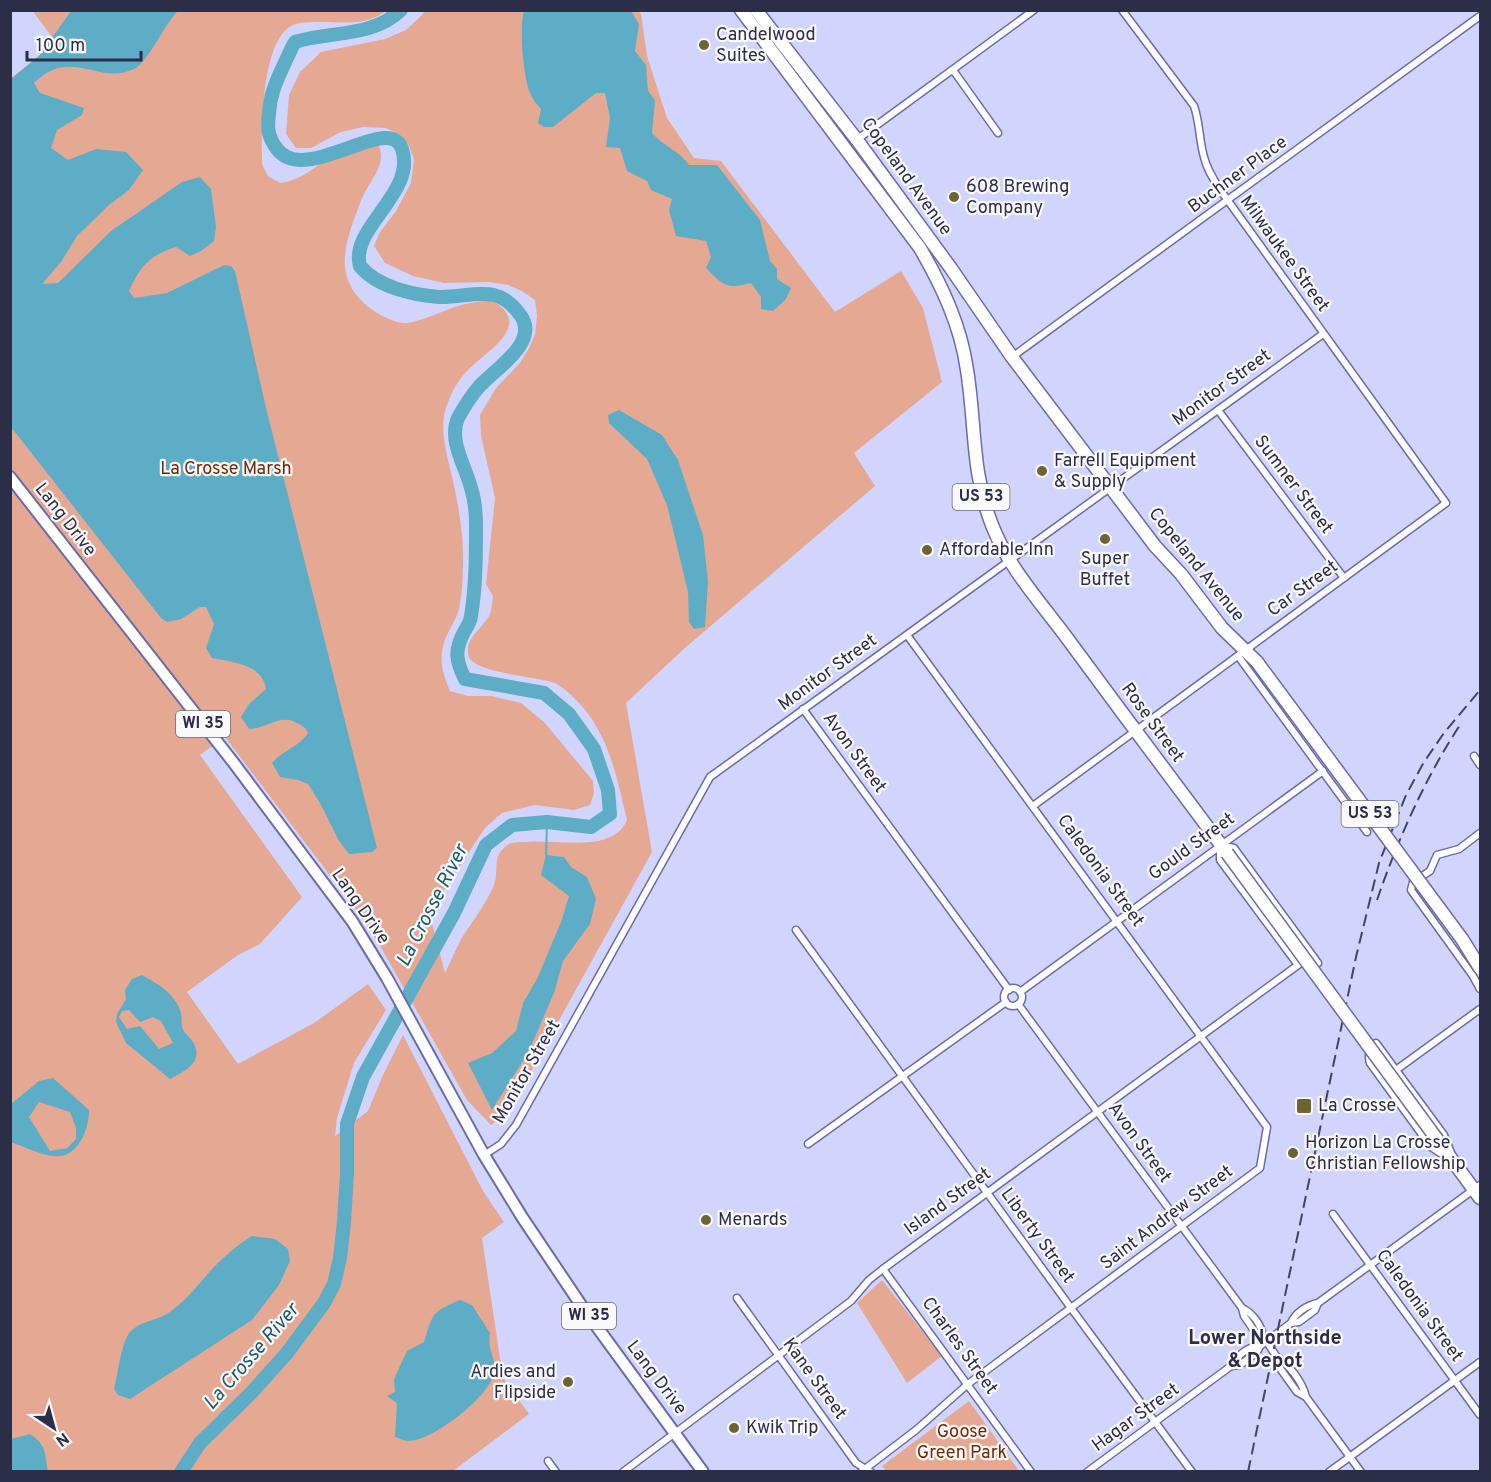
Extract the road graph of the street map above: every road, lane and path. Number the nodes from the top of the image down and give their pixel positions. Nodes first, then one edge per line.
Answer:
1 (741, 10) edge
2 (756, 10) edge
3 (1034, 10) edge
4 (1122, 10) edge
5 (1480, 16) edge
6 (953, 70) junction
7 (998, 133) dead end
8 (857, 140) junction
9 (845, 148) junction
10 (1228, 202) junction
11 (900, 222) joint
12 (1323, 334) junction
13 (1012, 357) junction
14 (1218, 410) junction
15 (10, 477) edge
16 (1111, 488) junction
17 (1446, 503) joint
18 (1010, 561) junction
19 (1344, 578) junction
20 (907, 634) junction
21 (1242, 653) junction
22 (803, 709) junction
23 (1136, 731) junction
24 (1474, 756) dead end
25 (1480, 765) edge
26 (1323, 771) junction
27 (1033, 806) junction
28 (1367, 832) dead end
29 (1480, 833) edge
30 (1224, 849) junction
31 (1117, 921) junction
32 (796, 930) dead end
33 (1318, 963) dead end
34 (1480, 968) edge
35 (1480, 989) edge
36 (1008, 990) junction
37 (1020, 992) junction
38 (1006, 1002) junction
39 (1018, 1004) junction
40 (1480, 1009) edge
41 (1201, 1036) junction
42 (1396, 1070) junction
43 (902, 1077) junction
44 (1097, 1112) junction
45 (1267, 1127) joint
46 (808, 1144) dead end
47 (484, 1155) junction
48 (1455, 1163) junction
49 (1478, 1191) edge
50 (987, 1193) junction
51 (1333, 1214) dead end
52 (1181, 1226) junction
53 (1371, 1265) junction
54 (883, 1269) junction
55 (737, 1298) dead end
56 (1071, 1308) junction
57 (1263, 1341) junction
58 (778, 1355) junction
59 (1480, 1362) edge
60 (1455, 1380) junction
61 (968, 1384) junction
62 (1480, 1415) edge
63 (1155, 1422) junction
64 (676, 1433) junction
65 (1350, 1456) junction
66 (548, 1461) dead end
67 (866, 1470) edge
68 (556, 1472) edge
69 (623, 1472) edge
70 (703, 1472) edge
71 (1031, 1472) edge
72 (1087, 1472) edge
73 (1192, 1472) edge
74 (1329, 1472) edge
75 (1361, 1472) edge

1 - 9 highway, Copeland Avenue / US 53
2 - 8 highway, Copeland Avenue / US 53
3 - 6 street
4 - 10 street, Milwaukee Street
5 - 10 street, Buchner Place
6 - 7 street
6 - 8 street
8 - 9 street
8 - 13 highway, Copeland Avenue / US 53
9 - 11 highway, Copeland Avenue / US 53
10 - 12 street, Milwaukee Street
10 - 13 street, Buchner Place
11 - 18 highway, Rose Street / US 53
12 - 14 street, Monitor Street
12 - 17 street, Milwaukee Street
13 - 16 highway, Copeland Avenue / US 53
14 - 16 street, Monitor Street
14 - 19 street, Sumner Street
15 - 47 main road, Lang Drive / WI 35
16 - 18 street, Monitor Street
16 - 21 highway, Copeland Avenue / US 53
17 - 19 street, Car Street
18 - 20 street, Monitor Street
18 - 23 highway, Rose Street / US 53
19 - 21 street, Car Street
20 - 22 street, Monitor Street
20 - 27 street, Caledonia Street
21 - 23 street, Car Street
21 - 26 street
21 - 34 highway, Copeland Avenue / US 53, bridge
22 - 36 street, Avon Street
22 - 47 street, Monitor Street
23 - 27 street, Car Street
23 - 30 highway, Rose Street / US 53
24 - 25 street
26 - 28 street
26 - 30 street, Gould Street
27 - 31 street, Caledonia Street
29 - 35 street
30 - 31 street, Gould Street
30 - 33 street
30 - 41 street, Island Street
30 - 48 highway, Rose Street / US 53, bridge
31 - 37 street, Gould Street
31 - 41 street, Caledonia Street
32 - 43 street, Liberty Street
36 - 37 street
36 - 38 street
37 - 39 street
38 - 39 street
38 - 43 street
39 - 44 street, Avon Street
40 - 42 street
41 - 44 street, Island Street
41 - 45 street, Caledonia Street
42 - 48 street
42 - 48 street
43 - 46 street
43 - 50 street, Liberty Street
44 - 50 street, Island Street
44 - 52 street, Avon Street
45 - 52 street, Saint Andrew Street
47 - 64 main road, Lang Drive / WI 35
48 - 49 highway, Rose Street / US 53
49 - 53 street, Hagar Street
50 - 54 street, Island Street
50 - 56 street, Liberty Street
51 - 53 street, Caledonia Street
52 - 56 street, Saint Andrew Street
52 - 57 street, Avon Street
53 - 57 street, Hagar Street
53 - 60 street, Caledonia Street
54 - 58 street, Island Street
54 - 61 street, Charles Street
55 - 58 street, Kane Street
56 - 61 street, Saint Andrew Street
56 - 63 street, Liberty Street
57 - 63 street, Hagar Street
57 - 65 street
58 - 64 street, Island Street
58 - 67 street, Kane Street
59 - 60 street
60 - 62 street, Caledonia Street
60 - 65 street
61 - 67 street, Saint Andrew Street
61 - 71 street, Charles Street
63 - 72 street, Hagar Street
63 - 73 street, Liberty Street
64 - 69 street, Island Street
64 - 70 main road, Lang Drive / WI 35
65 - 74 street
65 - 75 street
66 - 68 street

